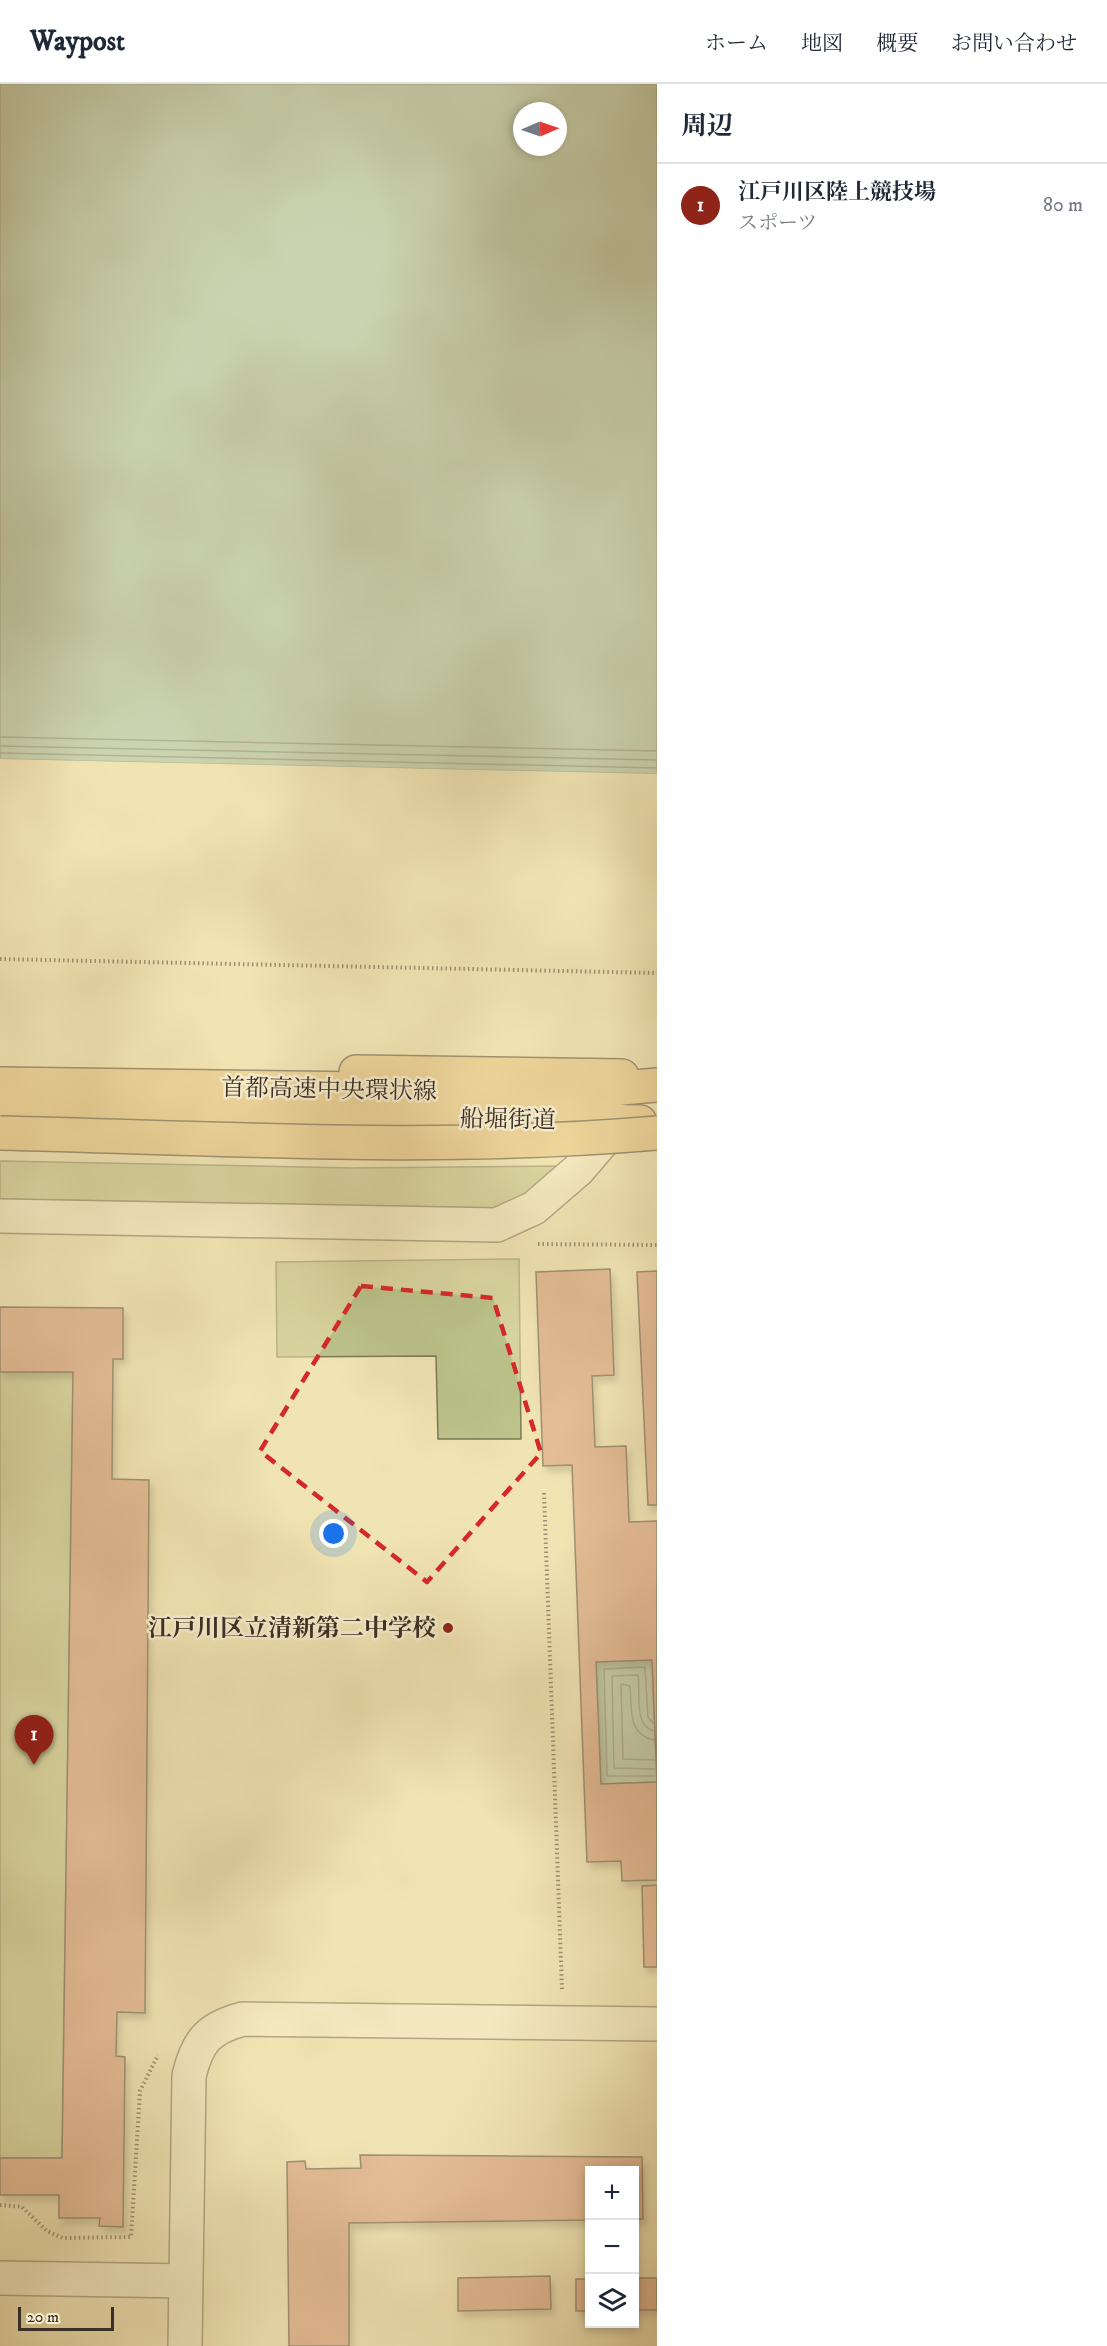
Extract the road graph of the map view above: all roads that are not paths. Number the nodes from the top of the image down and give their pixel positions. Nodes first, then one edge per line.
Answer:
1 (0, 1068) edge
2 (657, 1076) edge
3 (0, 1084) edge
4 (657, 1085) edge
5 (0, 1111) edge
6 (620, 1121) junction
7 (657, 1122) edge
8 (0, 1133) edge
9 (657, 1133) edge
10 (0, 1216) edge
11 (657, 2024) edge
12 (0, 2278) edge
13 (186, 2281) junction
14 (185, 2346) edge

1 - 2 main road, 船堀街道
3 - 4 main road, 首都高速中央環状線
5 - 6 main road, 船堀街道
6 - 7 main road, 船堀街道
6 - 10 street
8 - 9 main road, bridge
11 - 13 street
12 - 13 street
13 - 14 street

